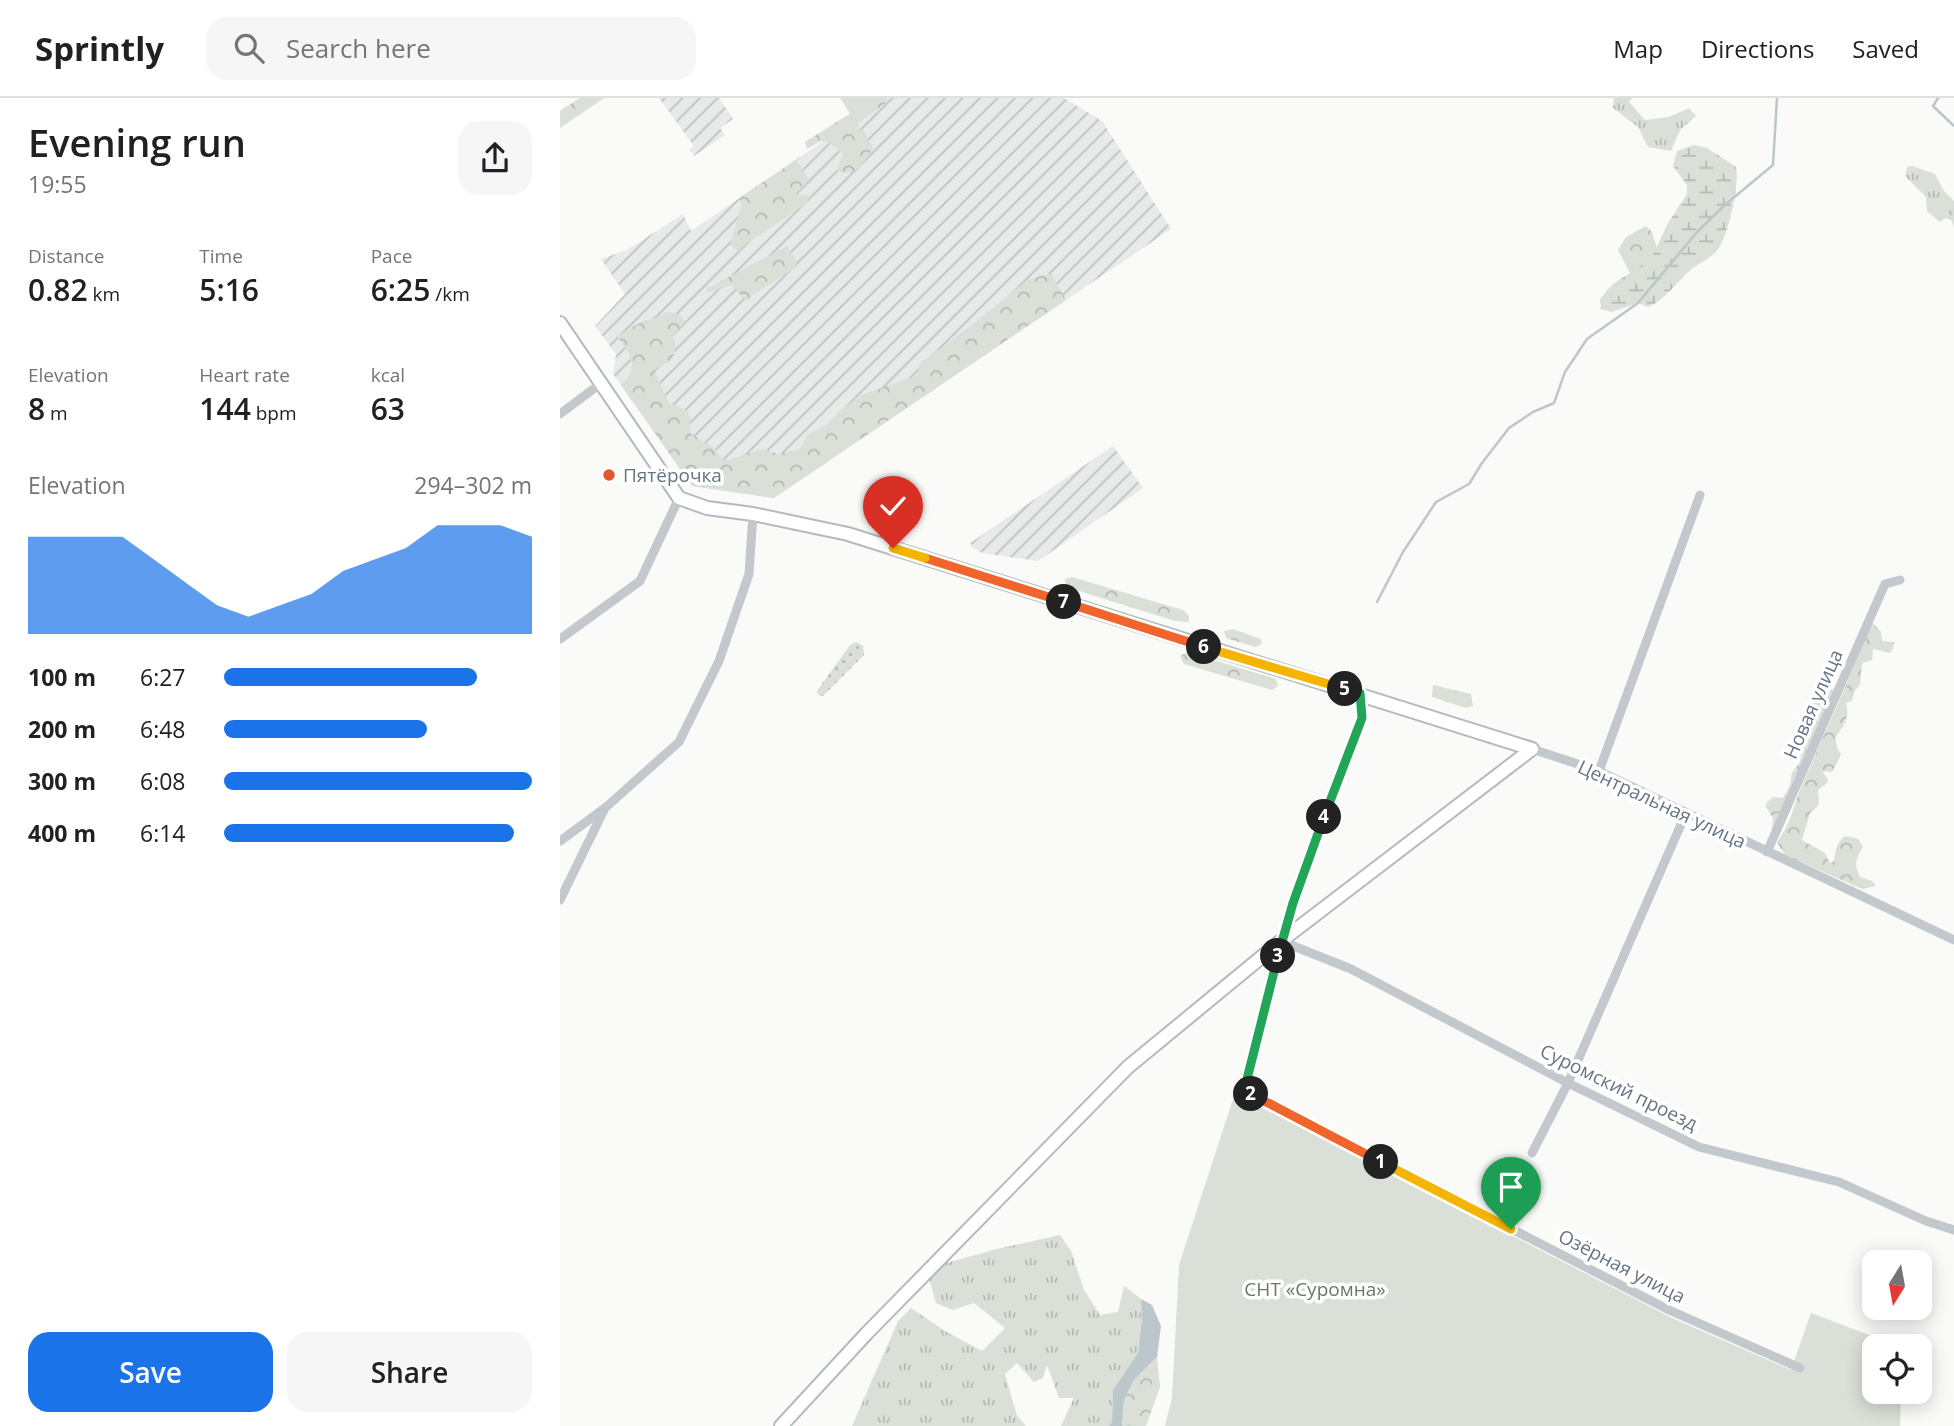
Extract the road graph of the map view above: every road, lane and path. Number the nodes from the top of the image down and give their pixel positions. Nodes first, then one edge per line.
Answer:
1 (560, 323) edge
2 (600, 384) junction
3 (560, 414) edge
4 (1700, 495) dead end
5 (679, 498) junction
6 (753, 514) junction
7 (1900, 580) dead end
8 (560, 639) edge
9 (1360, 693) junction
10 (1532, 749) junction
11 (1599, 771) junction
12 (605, 808) junction
13 (1686, 813) junction
14 (560, 841) edge
15 (1767, 852) junction
16 (560, 900) edge
17 (1954, 940) edge
18 (1281, 941) junction
19 (1568, 1083) junction
20 (1532, 1153) dead end
21 (1954, 1230) edge
22 (1800, 1368) dead end
23 (780, 1426) edge

1 - 2 street
2 - 3 street
2 - 5 street
4 - 11 street
5 - 6 street, Центральная улица
5 - 8 street
6 - 9 street, Центральная улица
6 - 12 street
7 - 15 street, Новая улица
9 - 10 street, Центральная улица
9 - 18 street
10 - 11 street, Центральная улица
10 - 18 street
11 - 13 street, Центральная улица
12 - 14 street
12 - 16 street
13 - 15 street, Центральная улица
13 - 19 street
15 - 17 street, Центральная улица
18 - 19 street, Суромский проезд
18 - 22 street, Озёрная улица
18 - 23 street
19 - 20 street
19 - 21 street, Суромский проезд

